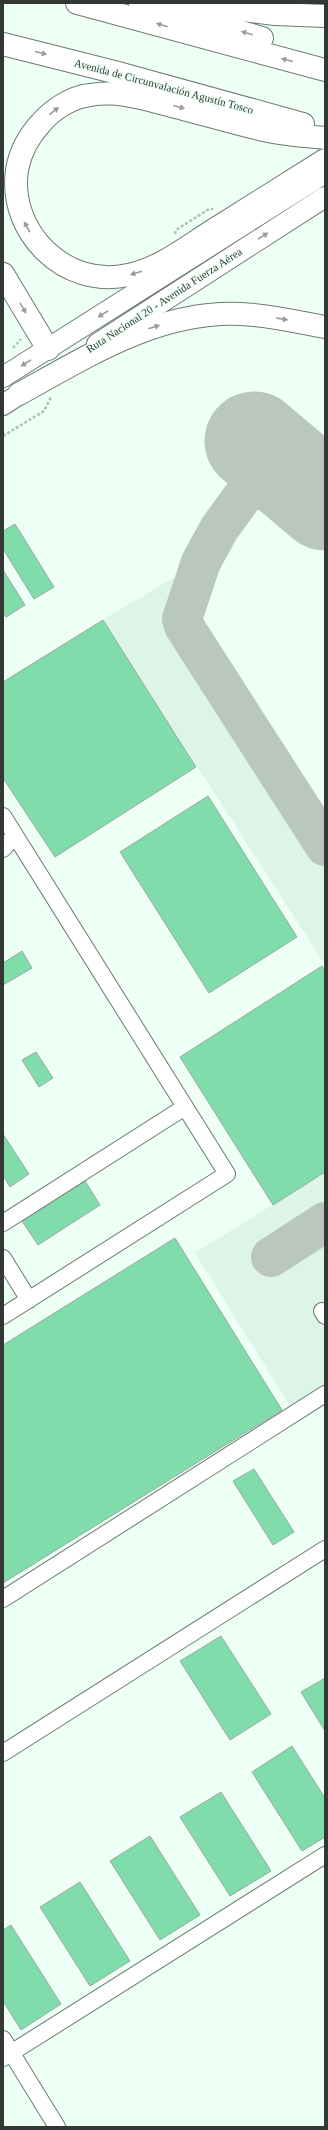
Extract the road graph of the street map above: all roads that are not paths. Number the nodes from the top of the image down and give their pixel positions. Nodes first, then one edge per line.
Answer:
1 (77, 3) edge
2 (140, 3) edge
3 (190, 3) edge
4 (325, 16) edge
5 (3, 44) edge
6 (325, 55) edge
7 (325, 70) edge
8 (325, 130) edge
9 (325, 138) edge
10 (321, 167) edge
11 (325, 197) edge
12 (3, 274) edge
13 (325, 327) edge
14 (48, 349) junction
15 (4, 373) edge
16 (11, 400) edge
17 (3, 816) edge
18 (15, 835) junction
19 (3, 849) edge
20 (185, 1107) junction
21 (3, 1223) edge
22 (3, 1258) edge
23 (29, 1300) junction
24 (3, 1316) edge
25 (325, 1394) edge
26 (325, 1549) edge
27 (3, 1599) edge
28 (3, 1753) edge
29 (325, 1855) edge
30 (3, 2039) edge
31 (7, 2055) edge
32 (58, 2127) edge

7 -> 1 highway
6 -> 2 highway
3 - 4 highway
5 -> 8 highway, Avenida de Circunvalación Agustín Tosco
10 -> 9 highway
10 -> 14 main road, Ruta Nacional 20 - Avenida Fuerza Aérea
16 -> 11 main road, Ruta Nacional 20 - Avenida Fuerza Aérea
12 -> 14 highway
16 -> 13 highway
14 -> 15 main road, Ruta Nacional 20 - Avenida Fuerza Aérea
17 - 18 lane
18 - 19 lane
18 - 20 lane
20 - 21 lane
20 - 23 lane
22 - 23 lane
23 - 24 lane
25 - 27 lane
26 - 28 lane
29 - 31 lane
30 - 31 lane
31 - 32 lane

